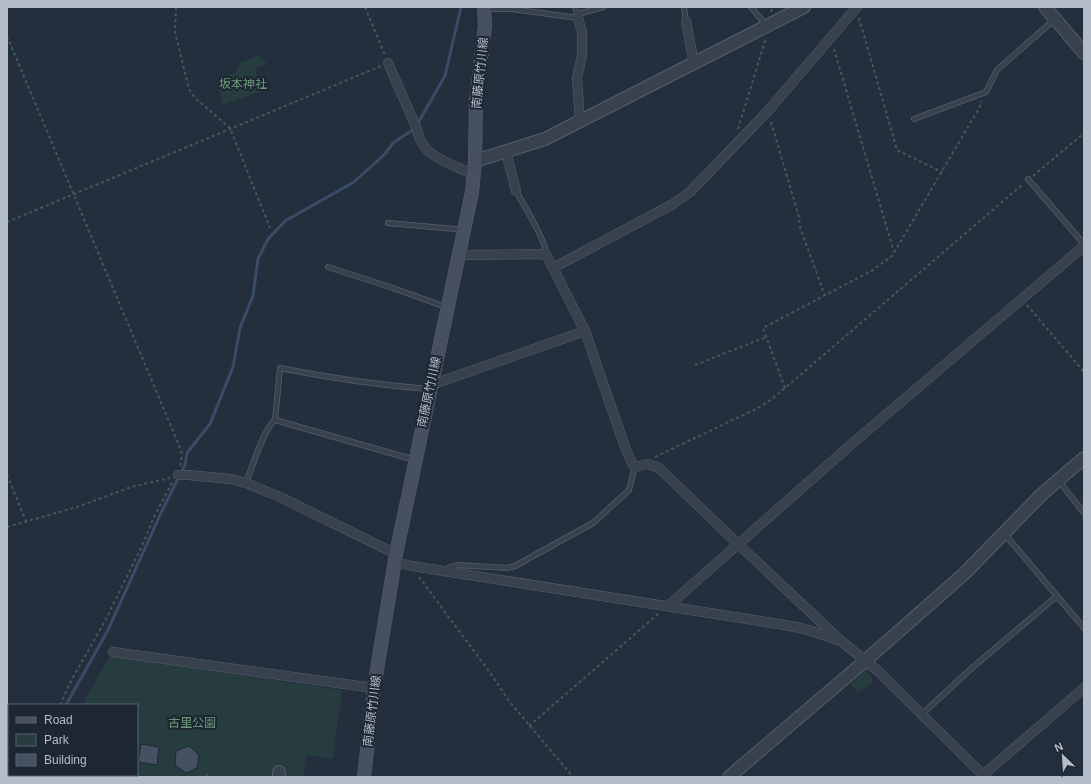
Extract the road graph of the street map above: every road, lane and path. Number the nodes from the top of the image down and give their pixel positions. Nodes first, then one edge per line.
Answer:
1 (176, 7) edge
2 (365, 7) edge
3 (575, 7) edge
4 (604, 7) edge
5 (684, 7) edge
6 (751, 7) edge
7 (804, 7) edge
8 (857, 7) edge
9 (1045, 7) edge
10 (484, 8) edge
11 (577, 16) junction
12 (1055, 19) junction
13 (686, 21) joint
14 (767, 26) junction
15 (7, 36) edge
16 (830, 38) junction
17 (1084, 53) edge
18 (388, 63) junction
19 (694, 64) junction
20 (986, 92) junction
21 (767, 112) junction
22 (914, 119) dead end
23 (580, 122) junction
24 (230, 128) junction
25 (1084, 133) edge
26 (731, 149) junction
27 (506, 152) junction
28 (474, 168) junction
29 (942, 172) junction
30 (1028, 179) junction
31 (516, 191) joint
32 (74, 194) junction
33 (7, 222) edge
34 (388, 223) dead end
35 (270, 228) dead end
36 (464, 232) junction
37 (1084, 245) edge
38 (894, 252) junction
39 (546, 254) junction
40 (459, 255) junction
41 (328, 268) dead end
42 (553, 268) junction
43 (825, 296) junction
44 (1022, 299) junction
45 (448, 308) junction
46 (585, 331) junction
47 (766, 337) junction
48 (695, 365) dead end
49 (1084, 372) edge
50 (430, 387) junction
51 (785, 389) junction
52 (275, 420) junction
53 (1084, 458) edge
54 (415, 460) junction
55 (648, 464) junction
56 (635, 467) junction
57 (7, 475) edge
58 (181, 475) joint
59 (246, 483) junction
60 (1062, 485) dead end
61 (1084, 512) edge
62 (26, 521) junction
63 (7, 527) edge
64 (1008, 538) dead end
65 (738, 544) junction
66 (395, 558) junction
67 (412, 566) junction
68 (441, 571) junction
69 (1057, 596) junction
70 (668, 606) junction
71 (1084, 628) edge
72 (842, 641) junction
73 (113, 652) dead end
74 (865, 661) junction
75 (374, 688) junction
76 (1084, 688) edge
77 (60, 704) edge
78 (921, 716) junction
79 (529, 726) junction
80 (207, 774) dead end
81 (984, 776) edge
82 (206, 777) edge
83 (364, 777) edge
84 (573, 777) edge
85 (729, 777) edge

1 - 24 path
2 - 18 path
3 - 11 lane
4 - 11 lane
5 - 13 lane
6 - 14 lane
7 - 14 street
8 - 16 street
8 - 29 path
9 - 12 street
10 - 11 lane
10 - 28 main road, 南藤原竹川線
11 - 23 street
12 - 17 street
12 - 20 lane
13 - 19 street
14 - 19 street
14 - 26 path
15 - 32 path
16 - 21 street
16 - 38 path
18 - 24 path
18 - 28 street
19 - 23 street
20 - 22 lane
20 - 29 path
21 - 26 street
21 - 43 path
23 - 27 street
24 - 32 path
24 - 35 path
25 - 30 path
26 - 42 street
27 - 28 street
27 - 31 street
28 - 36 main road, 南藤原竹川線
29 - 38 path
30 - 37 lane
30 - 51 path
31 - 39 lane
32 - 33 path
32 - 58 path
34 - 36 lane
36 - 40 main road, 南藤原竹川線
37 - 44 street
38 - 43 path
39 - 40 street
39 - 42 street
40 - 45 main road, 南藤原竹川線
41 - 45 lane
42 - 46 street
43 - 47 path
44 - 49 path
44 - 65 street
45 - 50 main road, 南藤原竹川線
46 - 50 street
46 - 56 street
47 - 48 path
47 - 51 path
50 - 52 lane
50 - 54 main road, 南藤原竹川線
51 - 55 path
52 - 54 lane
52 - 59 lane
53 - 74 street
54 - 66 main road, 南藤原竹川線
55 - 56 street
55 - 65 street
56 - 68 lane
57 - 62 path
58 - 59 street
59 - 66 street
60 - 61 lane
62 - 63 path
62 - 77 path
64 - 69 lane
65 - 70 street
65 - 72 street
66 - 67 street
66 - 75 main road, 南藤原竹川線
67 - 68 street
67 - 79 path
68 - 70 street
69 - 71 lane
69 - 78 lane
70 - 72 street
70 - 79 path
72 - 74 street
73 - 75 street
74 - 78 street
74 - 85 street
75 - 83 main road, 南藤原竹川線
76 - 81 street
78 - 81 street
79 - 84 path
80 - 82 path

